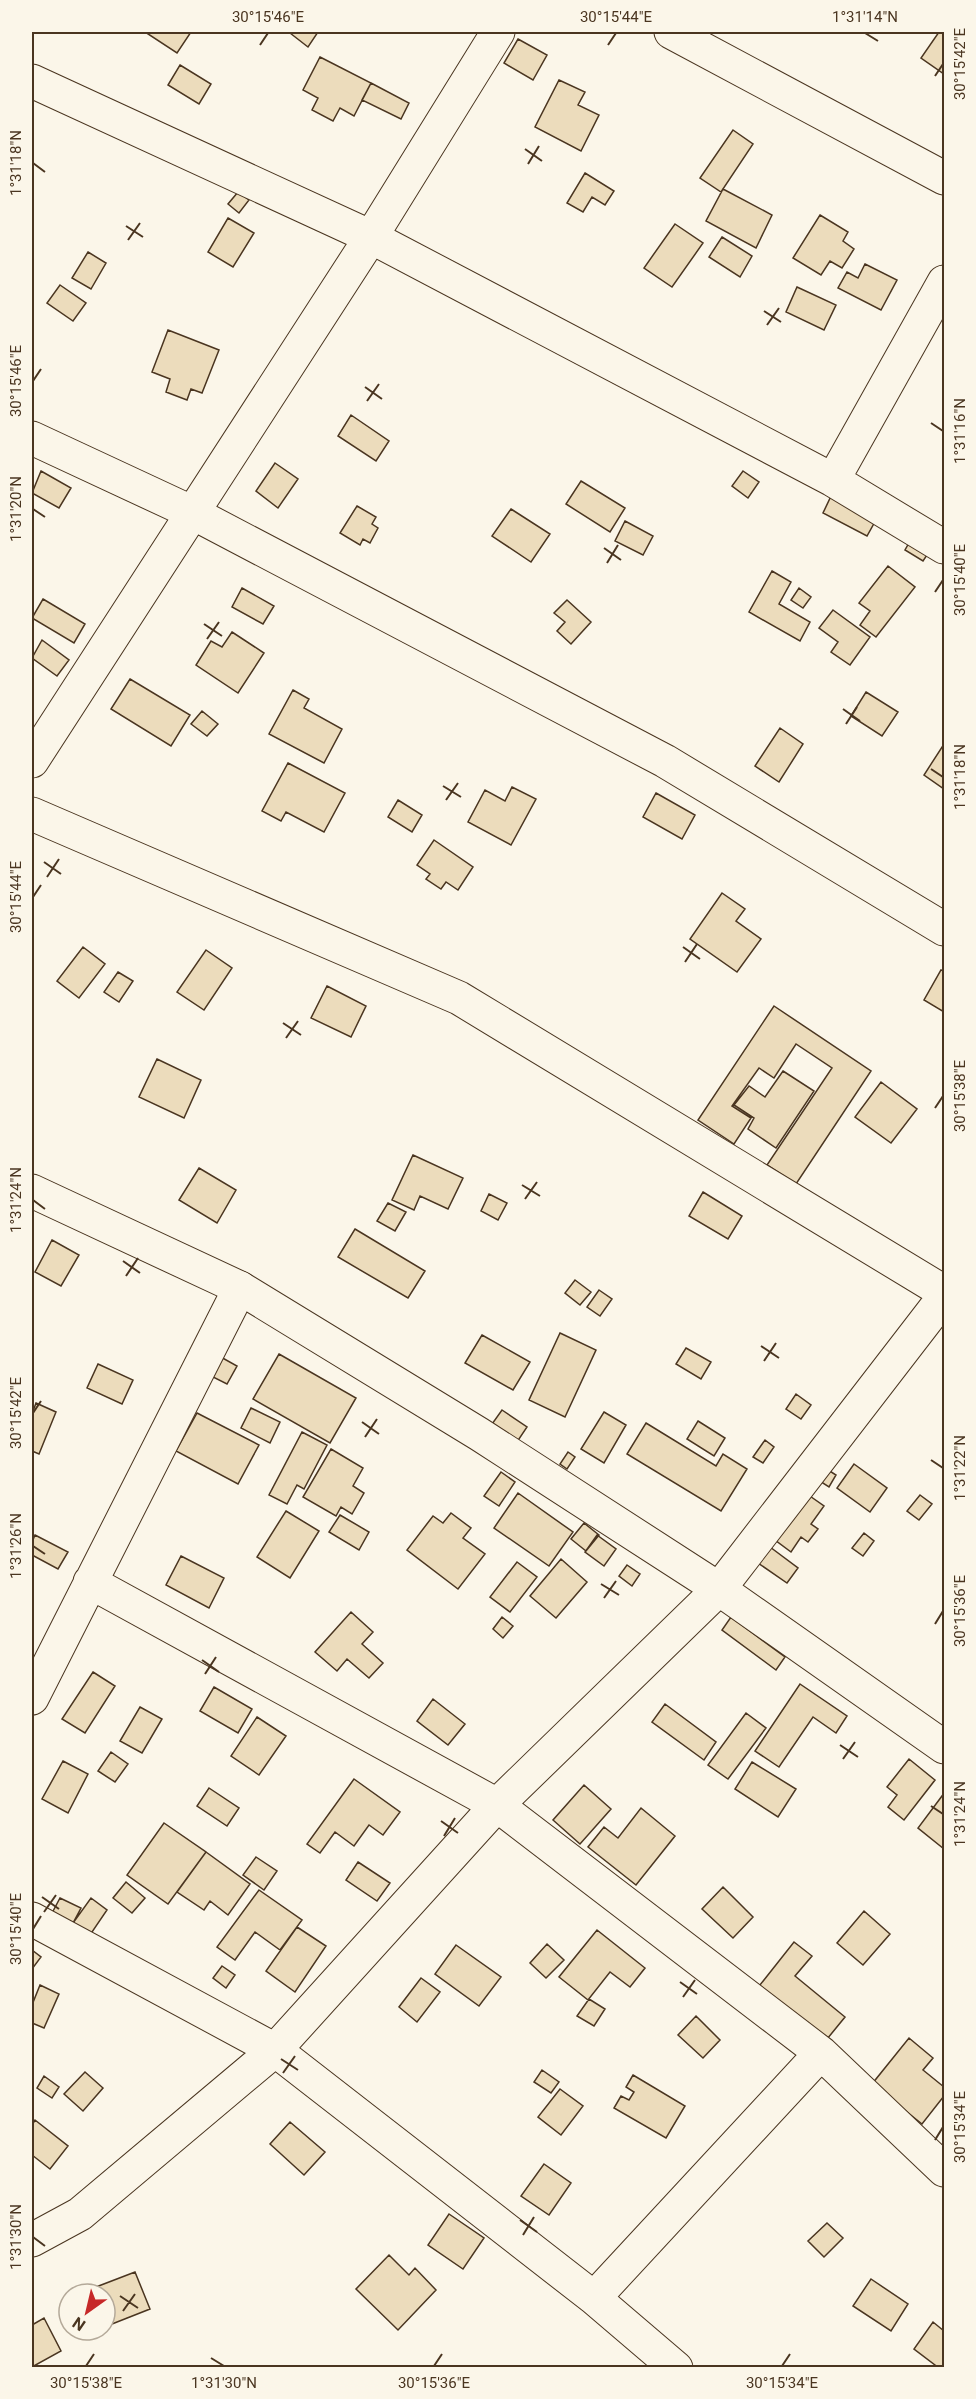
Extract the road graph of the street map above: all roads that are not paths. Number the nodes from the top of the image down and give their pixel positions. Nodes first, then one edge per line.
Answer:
1 (498, 32) edge
2 (671, 32) edge
3 (32, 81) edge
4 (945, 178) edge
5 (371, 237) junction
6 (945, 282) edge
7 (32, 438) edge
8 (833, 480) junction
9 (191, 512) junction
10 (945, 547) edge
11 (32, 761) edge
12 (32, 814) edge
13 (945, 929) edge
14 (32, 1191) edge
15 (240, 1288) junction
16 (945, 1292) edge
17 (945, 1297) edge
18 (90, 1582) junction
19 (719, 1589) junction
20 (32, 1698) edge
21 (945, 1747) edge
22 (497, 1805) junction
23 (32, 1918) edge
24 (274, 2050) junction
25 (821, 2053) junction
26 (945, 2170) edge
27 (32, 2240) edge
28 (594, 2298) junction
29 (676, 2367) edge

1 - 5 street
2 - 4 street
3 - 5 street
5 - 8 street
5 - 9 street
6 - 8 street
7 - 9 street
8 - 10 street
9 - 11 street
9 - 13 street
12 - 16 street
14 - 15 street
15 - 18 street
15 - 19 street
17 - 19 street
18 - 20 street
18 - 22 street
19 - 21 street
19 - 22 street
22 - 24 street
22 - 25 street
23 - 24 street
24 - 27 street
24 - 28 street
25 - 26 street
25 - 28 street
28 - 29 street

